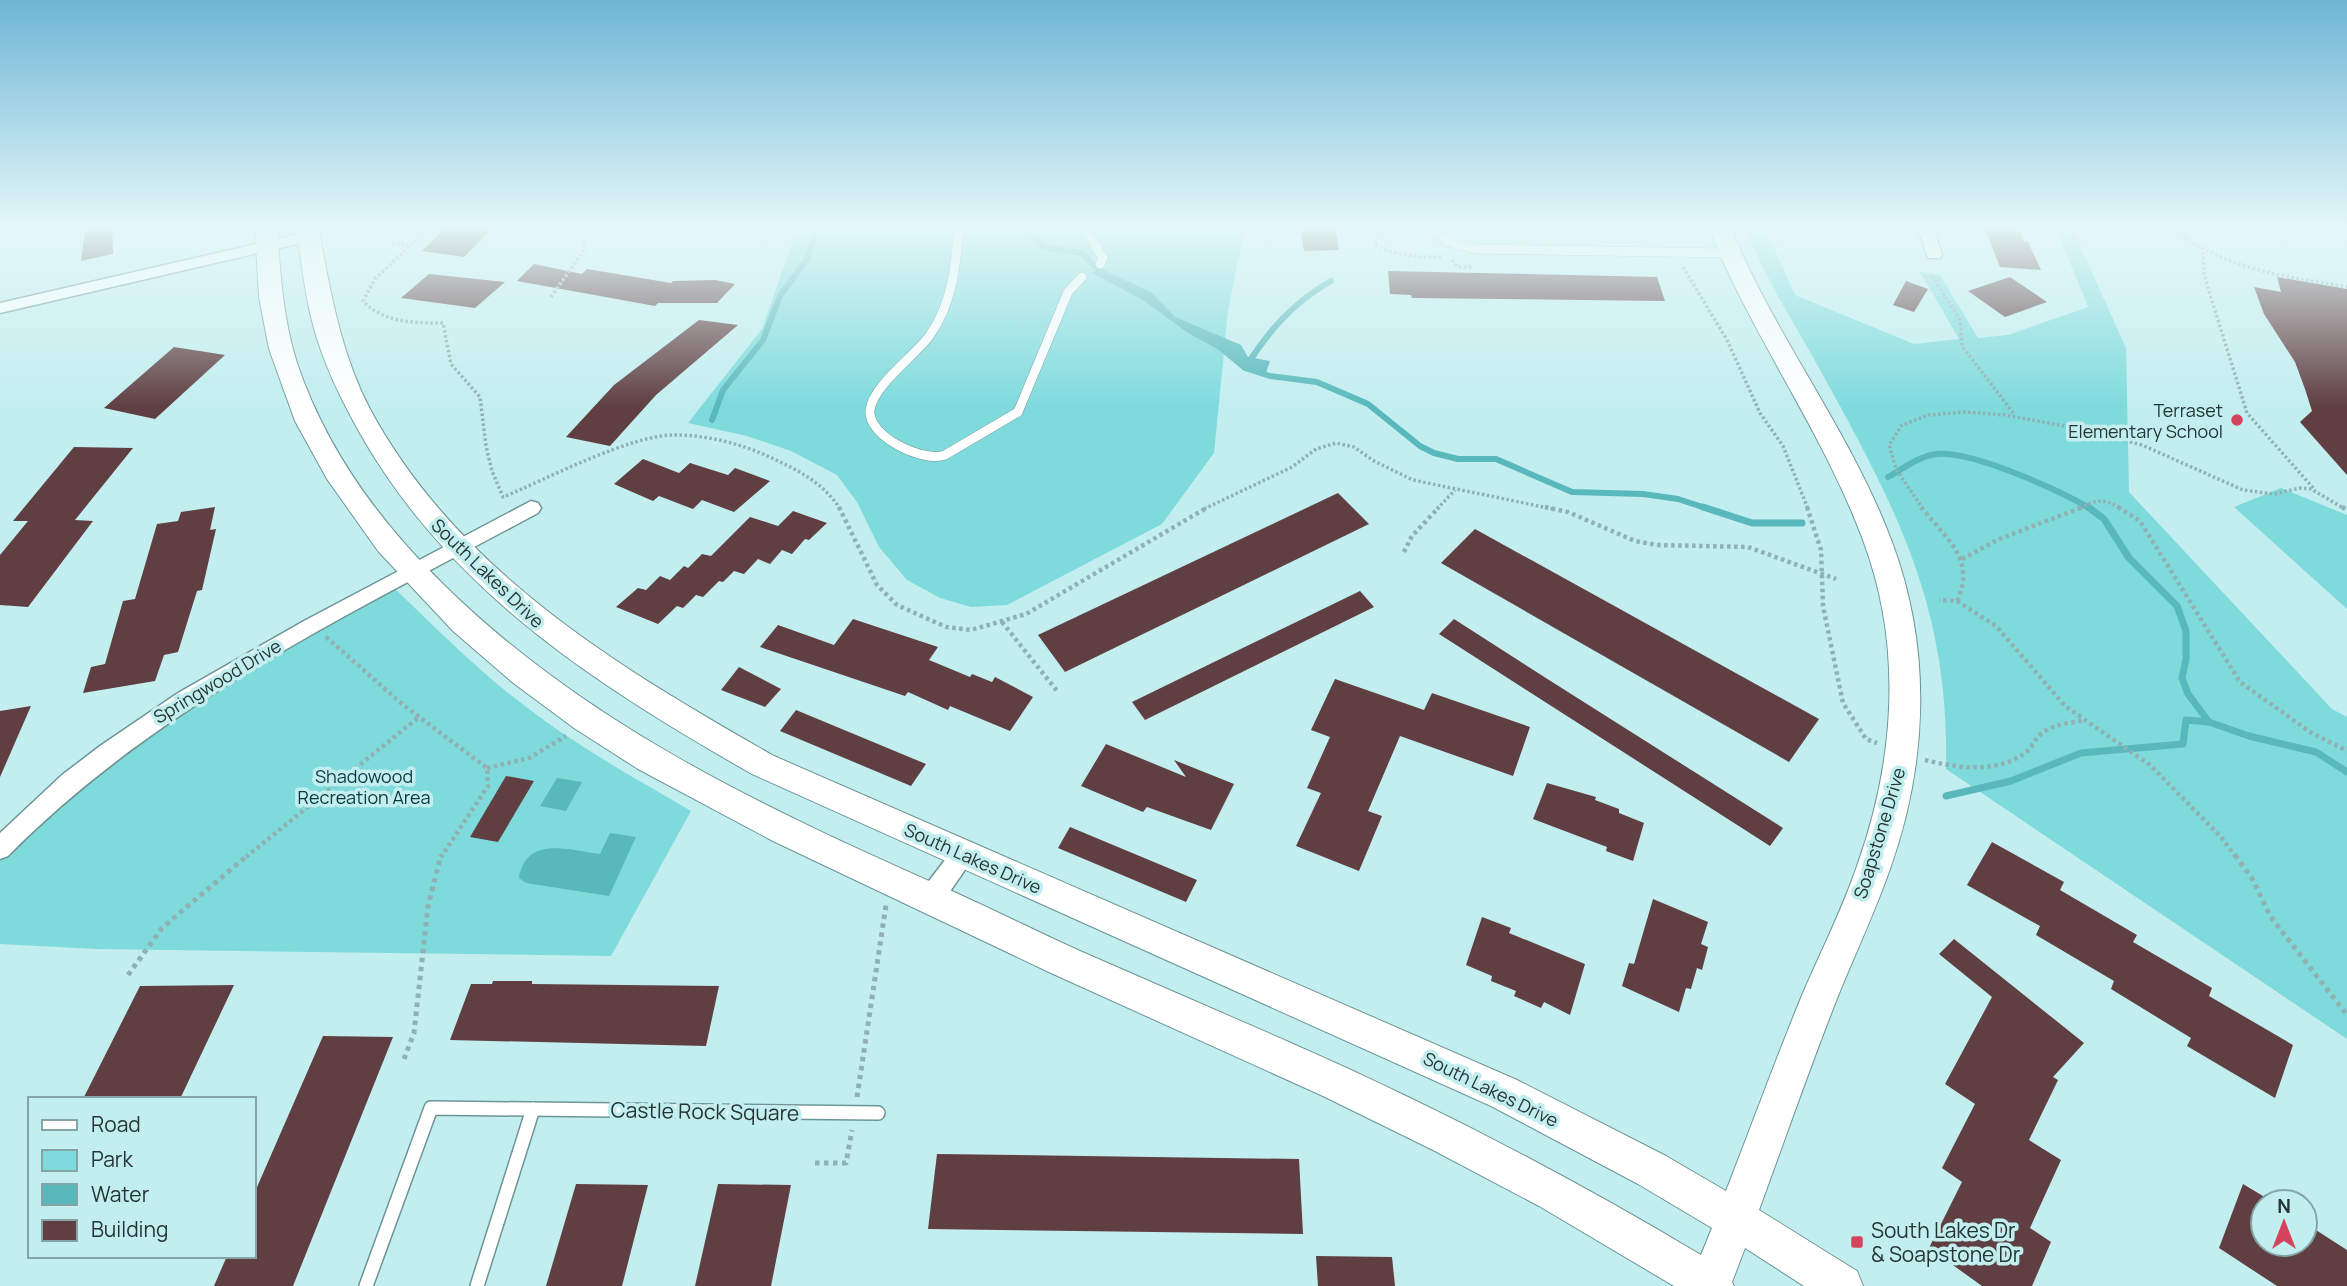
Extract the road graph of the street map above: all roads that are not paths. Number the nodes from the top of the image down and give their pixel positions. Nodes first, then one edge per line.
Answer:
1 (82, 286) edge
2 (271, 286) edge
3 (315, 286) edge
4 (949, 286) edge
5 (1074, 286) edge
6 (1749, 286) edge
7 (0, 308) edge
8 (531, 508) dead end
9 (458, 547) junction
10 (412, 570) junction
11 (0, 849) edge
12 (962, 855) junction
13 (931, 898) junction
14 (533, 1109) junction
15 (878, 1113) dead end
16 (1736, 1219) junction
17 (366, 1286) edge
18 (477, 1286) edge
19 (1711, 1286) edge
20 (1842, 1286) edge

1 - 7 street
2 - 10 main road
3 - 9 main road, South Lakes Drive
4 - 5 lane
6 - 16 main road, Soapstone Drive
8 - 9 street, Springwood Drive
9 - 10 street, Springwood Drive
9 - 12 main road, South Lakes Drive
10 - 11 street, Springwood Drive
10 - 13 main road
12 - 13 street
12 - 16 main road, South Lakes Drive
13 - 19 main road
14 - 15 lane, Castle Rock Square
14 - 17 lane, Castle Rock Square
14 - 18 lane
16 - 19 main road, Soapstone Drive
16 - 20 main road, South Lakes Drive

